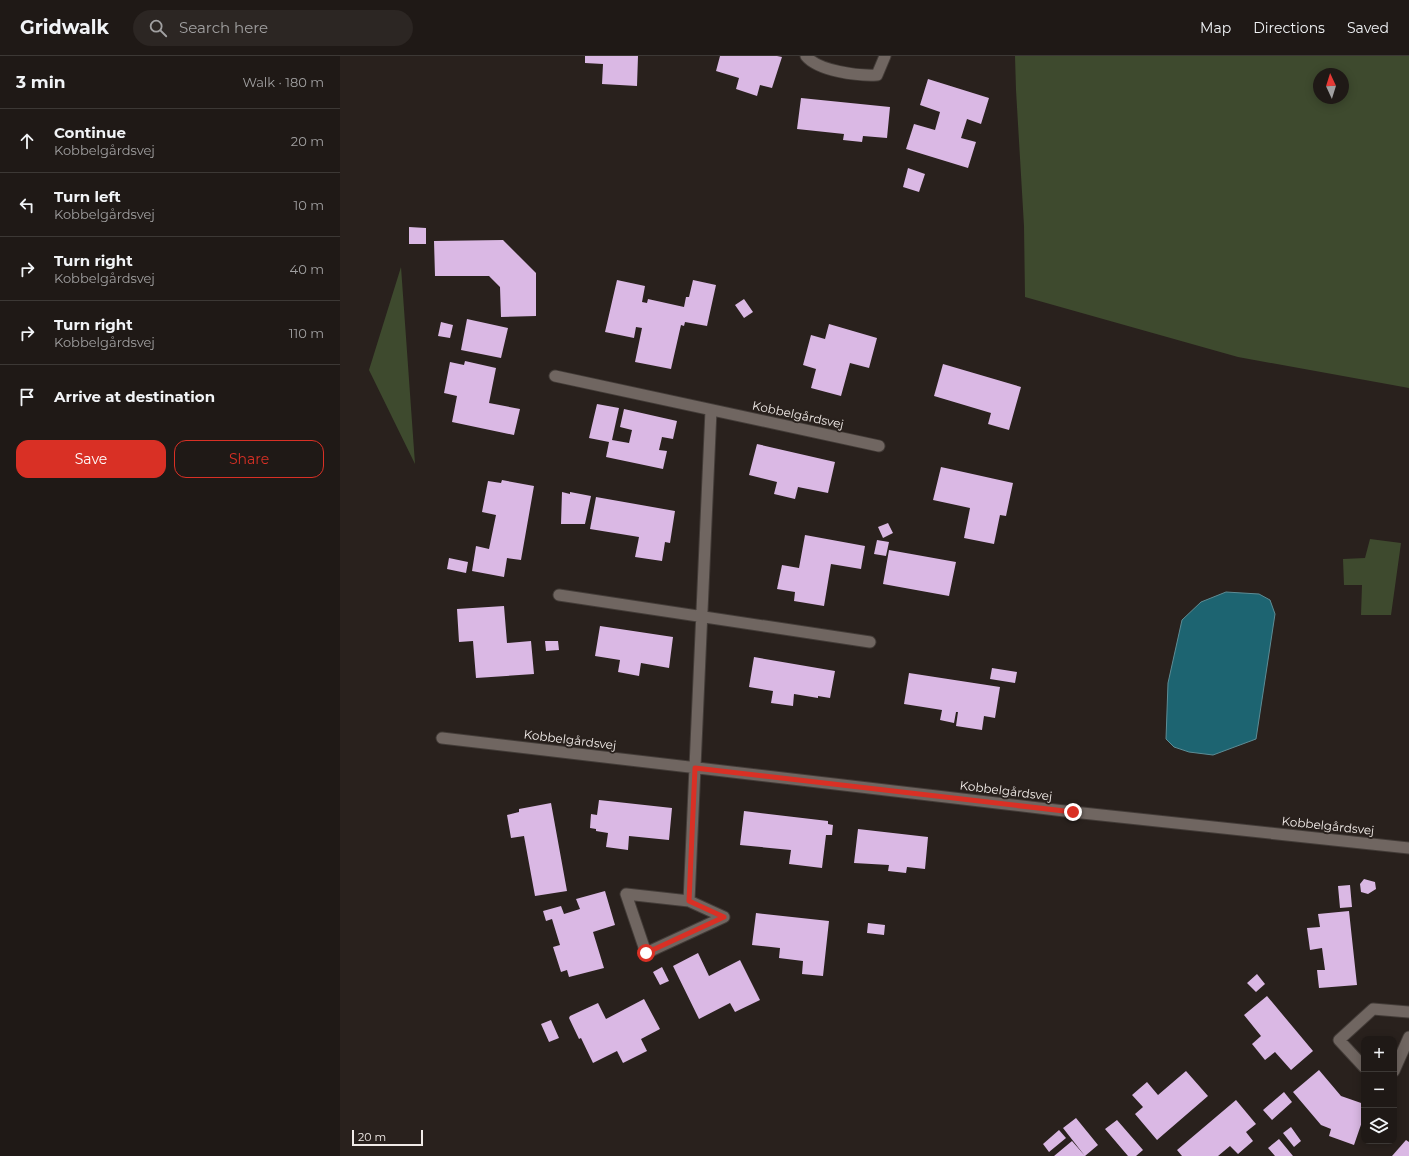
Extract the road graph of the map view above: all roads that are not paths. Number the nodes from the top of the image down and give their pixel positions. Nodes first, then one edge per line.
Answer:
1 (806, 56) edge
2 (884, 56) edge
3 (555, 376) dead end
4 (711, 410) junction
5 (879, 446) dead end
6 (559, 595) dead end
7 (702, 617) junction
8 (870, 642) dead end
9 (442, 738) dead end
10 (695, 768) junction
11 (1409, 848) edge
12 (689, 901) junction
13 (1409, 1012) edge
14 (1409, 1038) edge
15 (1361, 1064) edge
16 (1397, 1064) edge

1 - 2 street
3 - 4 street, Kobbelgårdsvej
4 - 5 street, Kobbelgårdsvej
4 - 7 street
6 - 7 street
7 - 8 street
7 - 10 street
9 - 10 street, Kobbelgårdsvej
10 - 11 street, Kobbelgårdsvej
10 - 12 street
12 - 12 street
13 - 15 street
14 - 16 street

